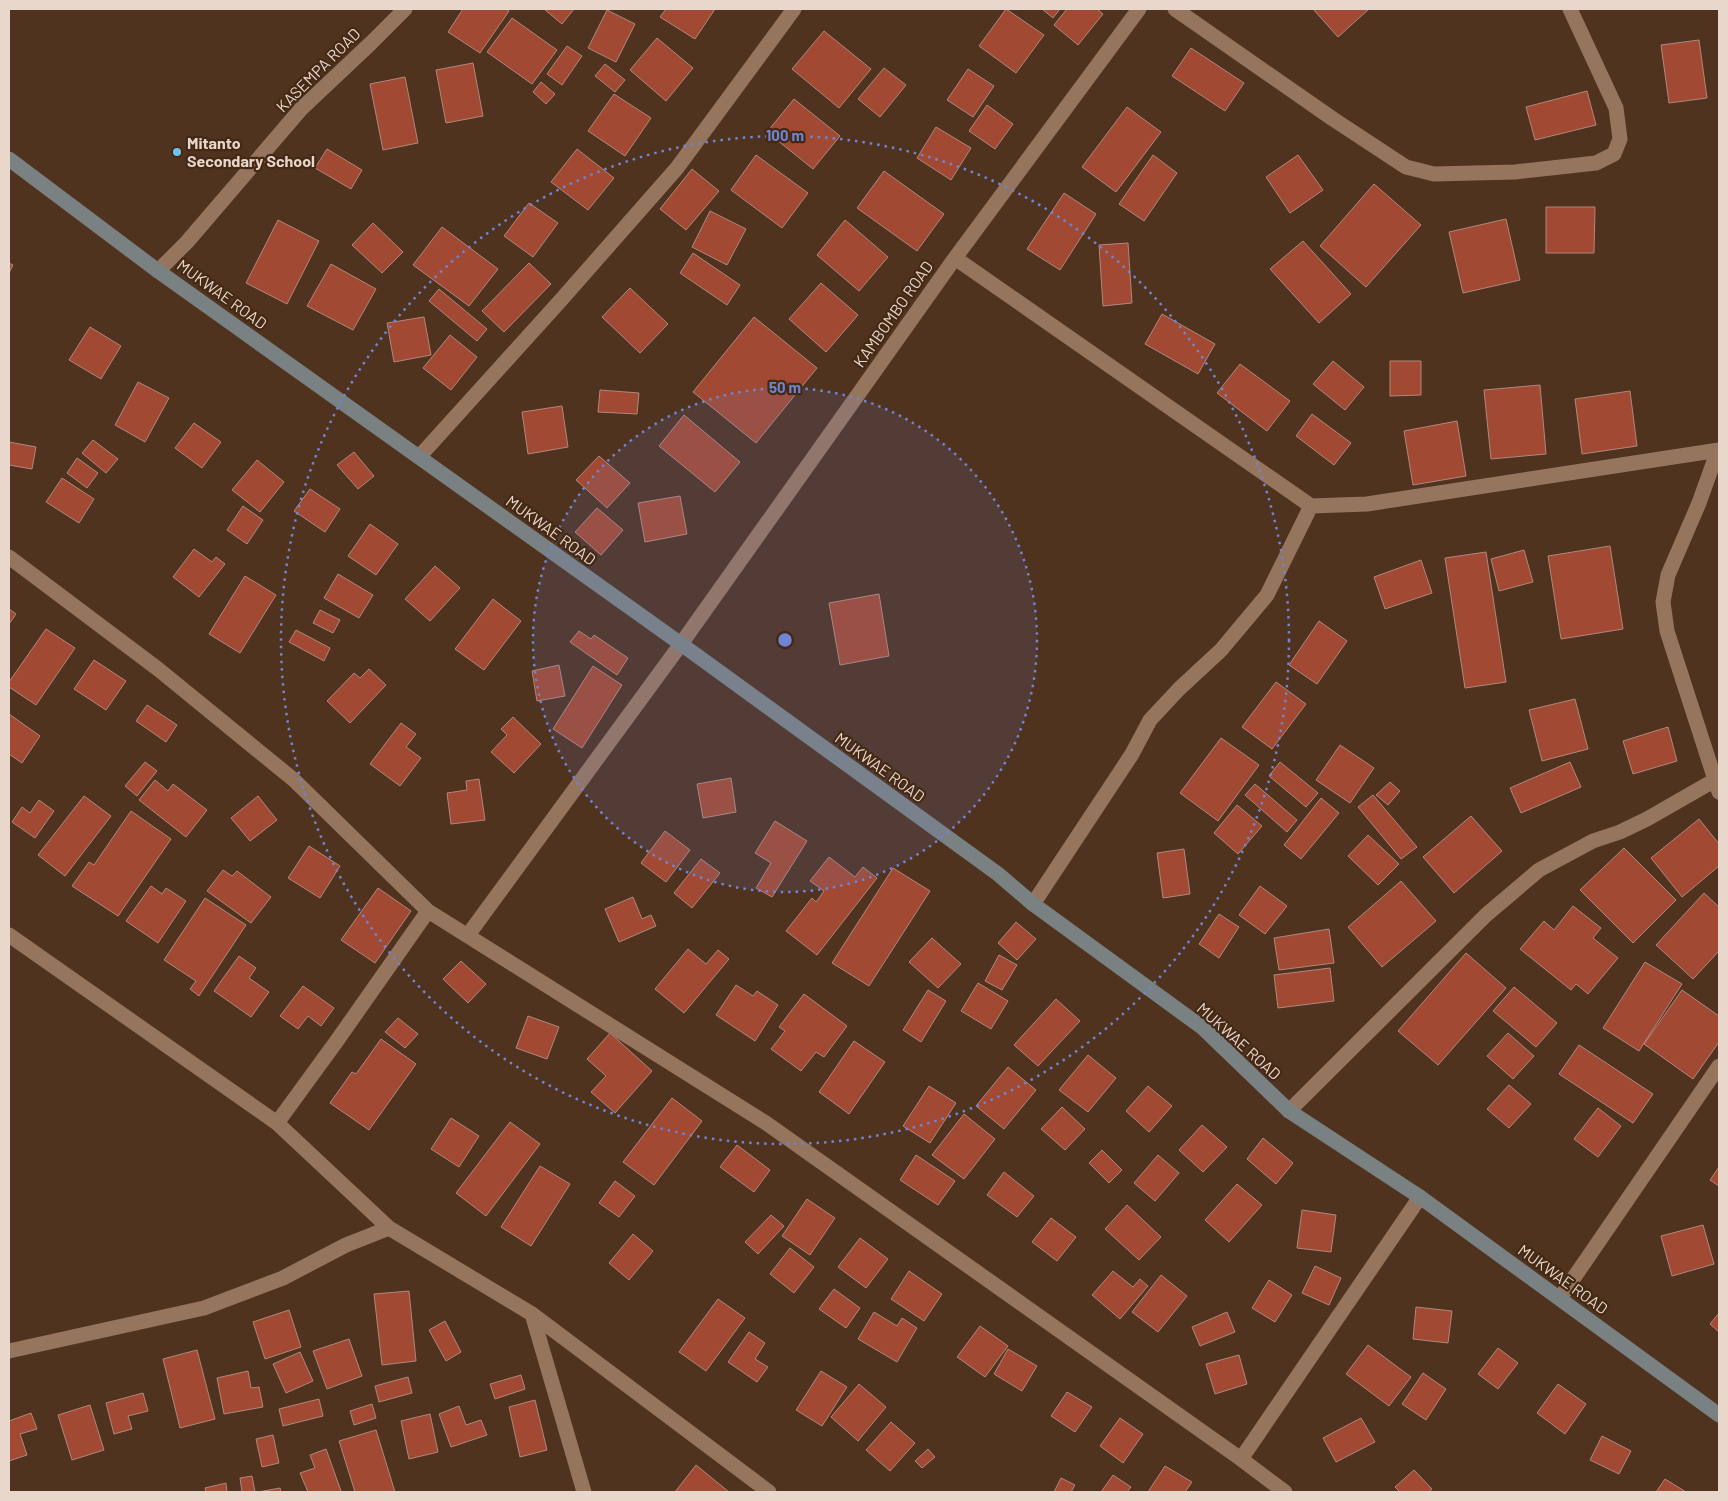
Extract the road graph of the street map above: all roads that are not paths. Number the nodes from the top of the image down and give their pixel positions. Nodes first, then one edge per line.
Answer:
1 (405, 9) edge
2 (794, 9) edge
3 (1139, 9) edge
4 (1175, 9) edge
5 (1570, 9) edge
6 (9, 160) edge
7 (955, 258) junction
8 (158, 271) junction
9 (1719, 450) edge
10 (419, 457) junction
11 (1311, 506) junction
12 (9, 557) edge
13 (681, 644) junction
14 (1717, 786) edge
15 (1033, 904) junction
16 (428, 911) junction
17 (9, 935) edge
18 (468, 935) junction
19 (1719, 1066) edge
20 (1289, 1111) junction
21 (277, 1123) junction
22 (1420, 1197) junction
23 (389, 1228) junction
24 (1560, 1298) junction
25 (532, 1314) junction
26 (9, 1351) edge
27 (1719, 1415) edge
28 (1241, 1459) junction
29 (584, 1492) edge
30 (769, 1492) edge
31 (1285, 1492) edge

1 - 8 street, KASEMPA ROAD
2 - 10 street
3 - 7 street, KAMBOMBO ROAD
4 - 5 street
6 - 8 street, MUKWAE ROAD
7 - 11 street
7 - 13 street, KAMBOMBO ROAD
8 - 10 street, MUKWAE ROAD
9 - 11 street
9 - 14 street
10 - 13 street, MUKWAE ROAD
11 - 15 street
12 - 16 street
13 - 15 street, MUKWAE ROAD
13 - 18 street, KAMBOMBO ROAD
14 - 20 street
15 - 20 street, MUKWAE ROAD
16 - 18 street
16 - 21 street
17 - 21 street
18 - 28 street
19 - 24 street
20 - 22 street, MUKWAE ROAD
21 - 23 street
22 - 24 street, MUKWAE ROAD
22 - 28 street
23 - 25 street
23 - 26 street
24 - 27 street, MUKWAE ROAD
25 - 29 street
25 - 30 street
28 - 31 street

